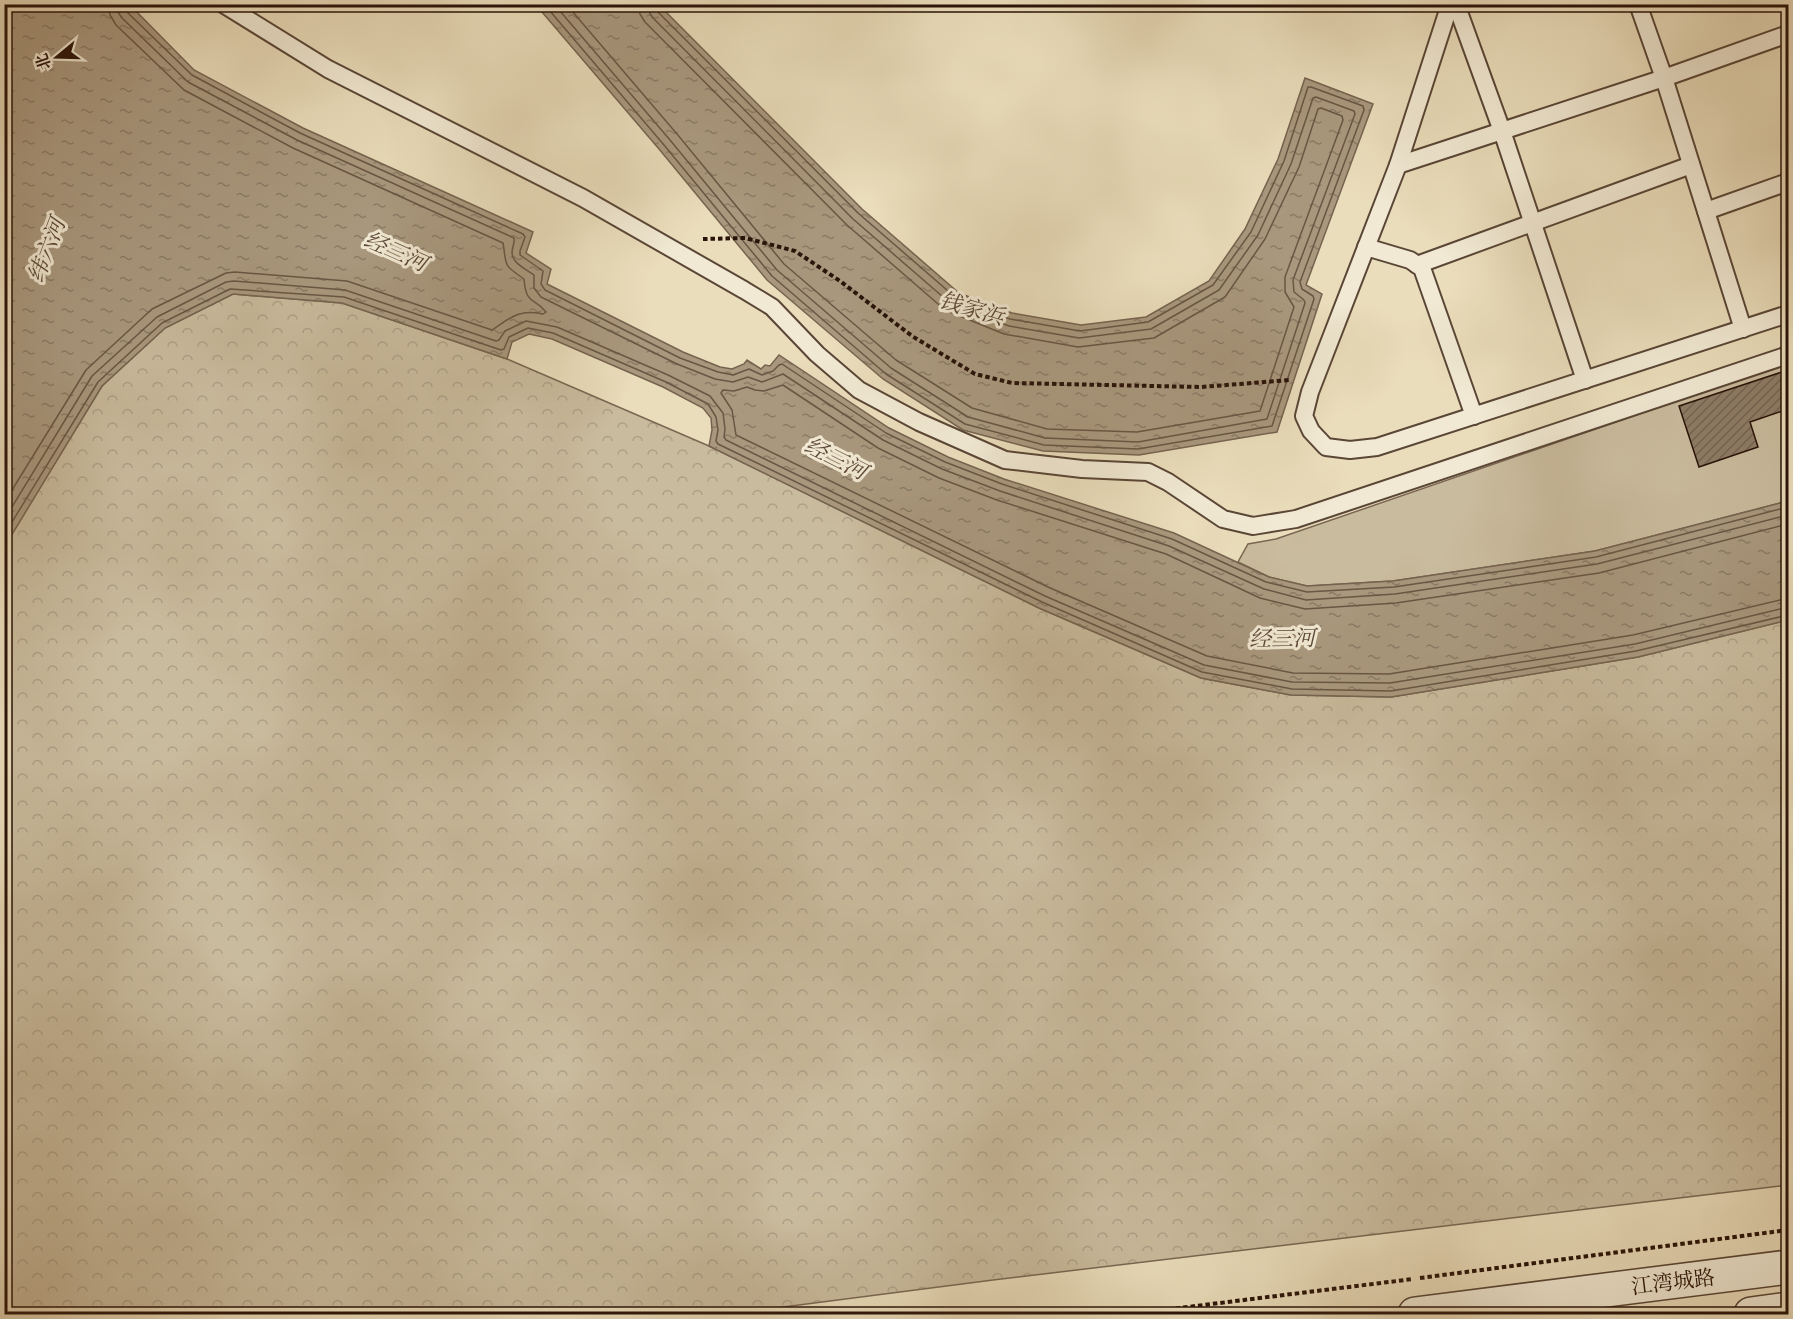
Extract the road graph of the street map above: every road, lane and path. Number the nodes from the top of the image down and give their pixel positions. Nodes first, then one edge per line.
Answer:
1 (223, 4) edge
2 (1450, 4) edge
3 (1456, 4) edge
4 (1638, 4) edge
5 (1788, 34) edge
6 (1664, 78) junction
7 (1502, 131) junction
8 (1398, 165) junction
9 (1691, 165) junction
10 (1788, 182) edge
11 (1706, 211) junction
12 (1533, 222) junction
13 (657, 241) junction
14 (1366, 247) junction
15 (1417, 265) junction
16 (1788, 314) edge
17 (1743, 329) junction
18 (1788, 355) edge
19 (1315, 378) junction
20 (1586, 380) junction
21 (1474, 416) junction
22 (1788, 1230) edge
23 (1788, 1268) edge
24 (1788, 1310) edge
25 (1131, 1314) edge
26 (1415, 1314) edge
27 (1751, 1314) edge

1 - 13 lane
2 - 8 lane
3 - 7 lane
4 - 6 lane
5 - 6 lane
6 - 7 lane
6 - 9 lane
7 - 8 lane
7 - 12 lane
8 - 14 lane
9 - 11 lane
9 - 12 lane
10 - 11 lane
11 - 17 lane
12 - 15 lane
12 - 20 lane
13 - 18 lane
13 - 19 path
14 - 15 lane
14 - 19 lane
15 - 21 lane
16 - 17 lane
17 - 20 lane
19 - 21 lane
20 - 21 lane
22 - 25 path
23 - 26 street, 江湾城路
24 - 27 street

